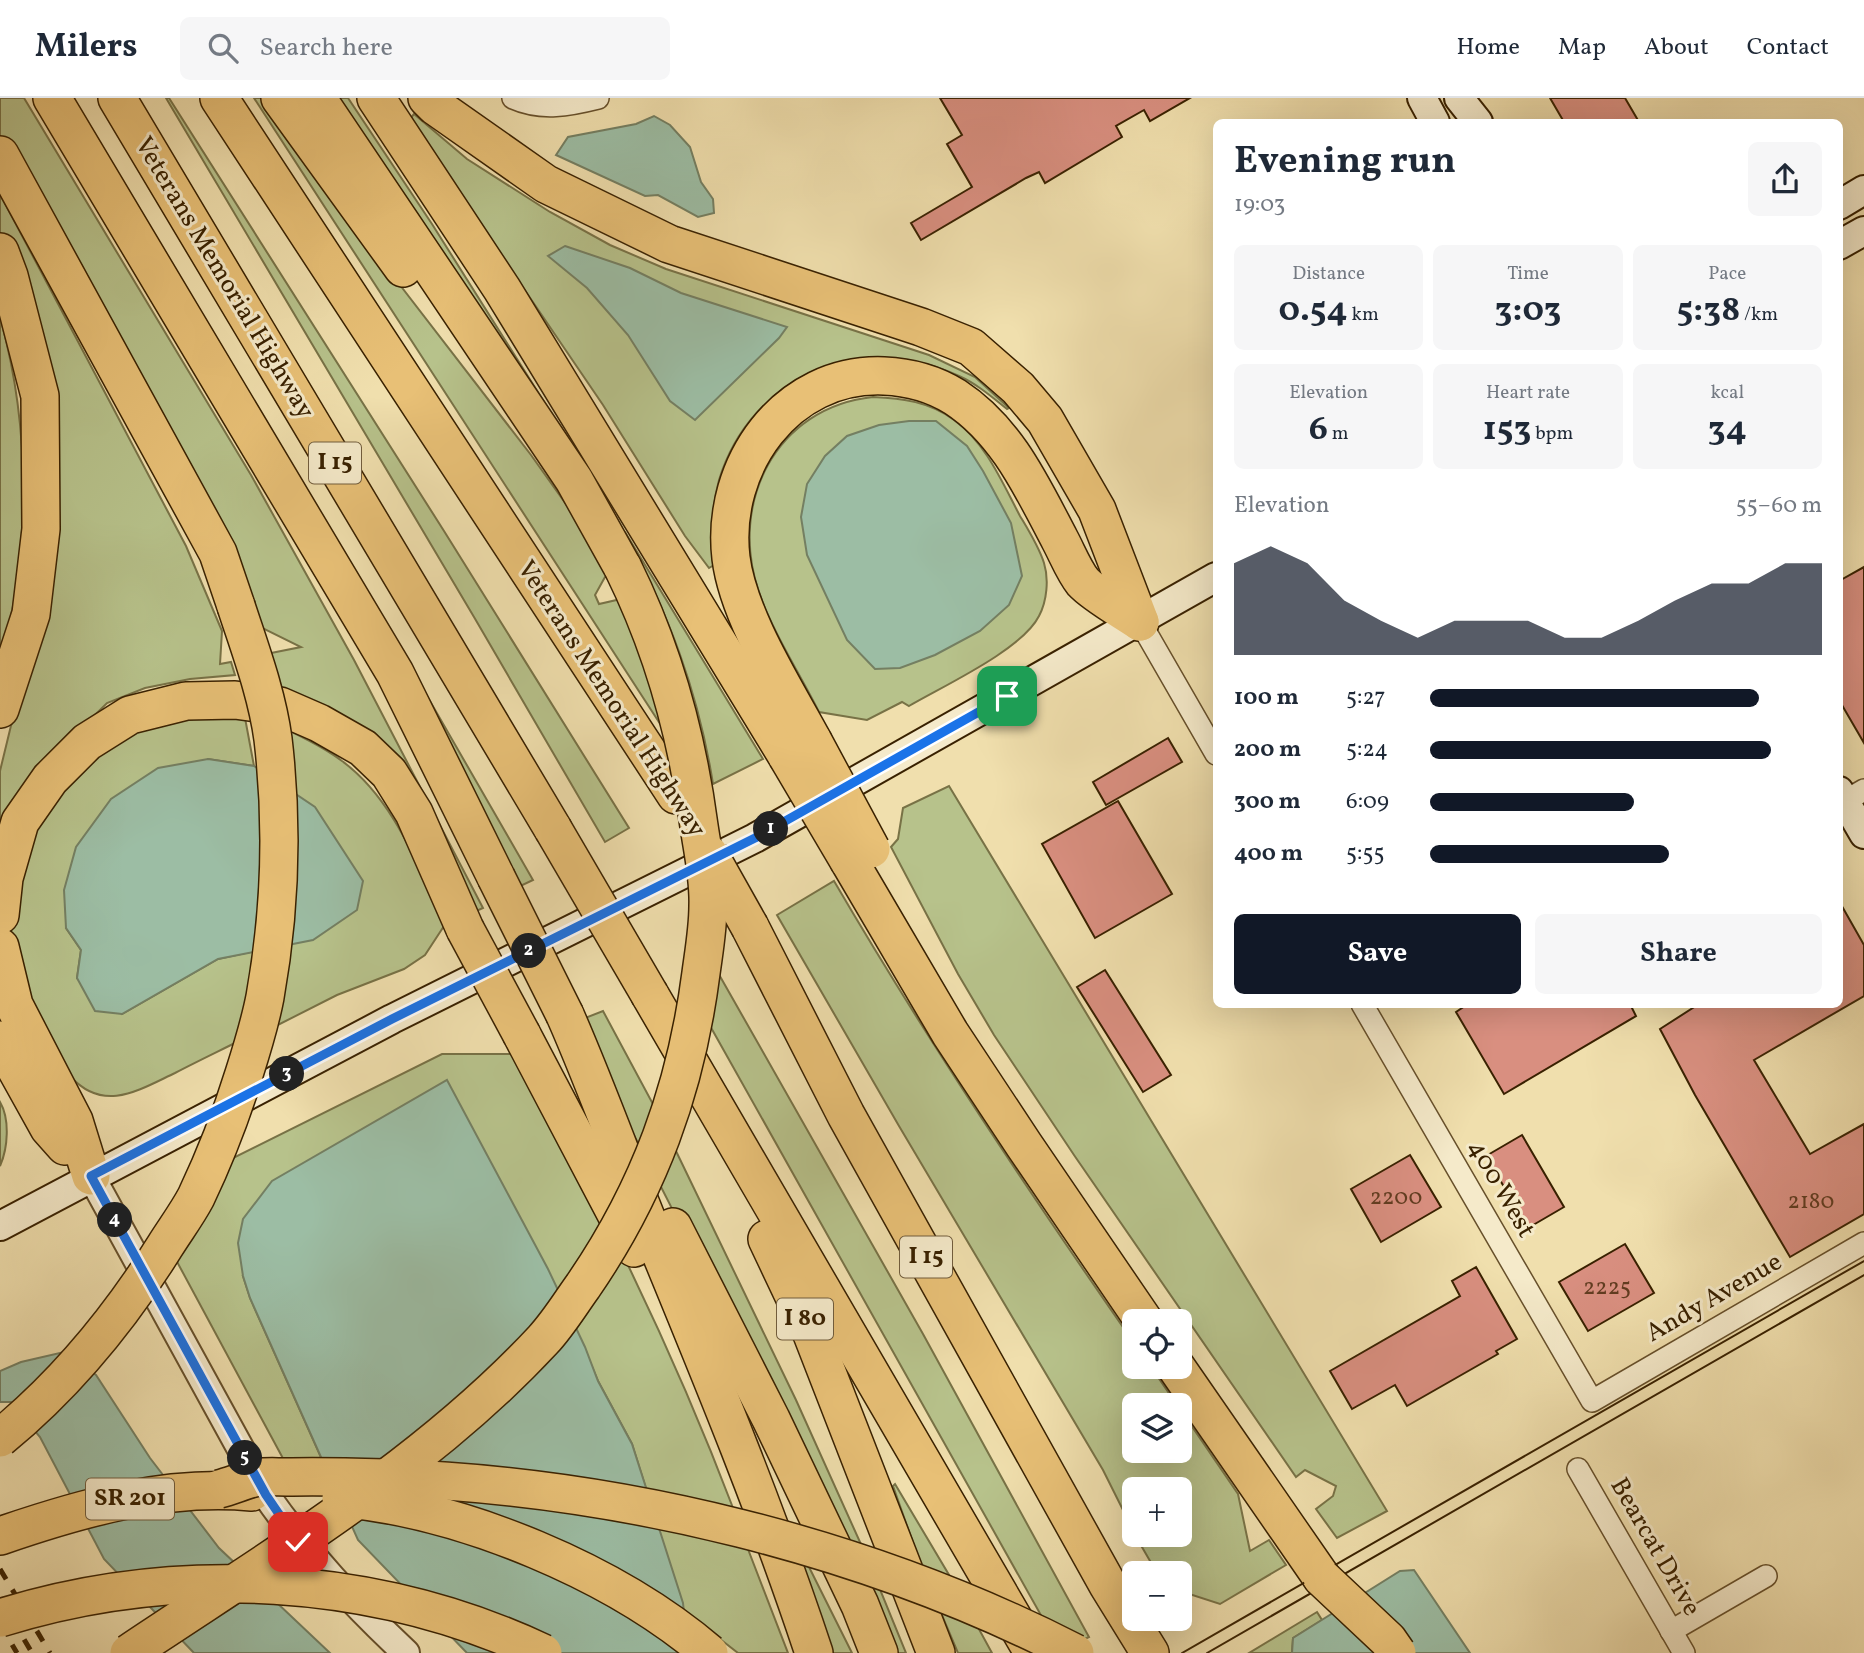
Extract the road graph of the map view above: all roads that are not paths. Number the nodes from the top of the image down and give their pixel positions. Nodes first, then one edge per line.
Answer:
1 (52, 98) edge
2 (117, 98) edge
3 (219, 98) edge
4 (280, 98) edge
5 (317, 98) edge
6 (376, 98) edge
7 (428, 98) edge
8 (513, 98) edge
9 (598, 98) edge
10 (1422, 98) edge
11 (1459, 98) edge
12 (1433, 119) edge
13 (1476, 119) edge
14 (0, 155) edge
15 (1864, 190) edge
16 (1843, 203) edge
17 (1864, 231) edge
18 (1843, 244) edge
19 (0, 252) edge
20 (615, 554) junction
21 (1213, 579) edge
22 (1140, 622) junction
23 (0, 709) edge
24 (800, 749) junction
25 (1213, 749) edge
26 (1850, 794) edge
27 (1864, 834) edge
28 (0, 915) edge
29 (0, 947) edge
30 (650, 995) junction
31 (1364, 1008) edge
32 (0, 1040) edge
33 (587, 1066) junction
34 (91, 1176) junction
35 (0, 1226) edge
36 (1864, 1243) edge
37 (1136, 1309) edge
38 (1184, 1379) edge
39 (1592, 1401) joint
40 (0, 1438) edge
41 (1578, 1469) dead end
42 (219, 1489) junction
43 (759, 1498) junction
44 (43, 1521) junction
45 (0, 1523) edge
46 (0, 1536) edge
47 (1766, 1576) dead end
48 (1322, 1578) junction
49 (0, 1618) edge
50 (1671, 1631) junction
51 (1029, 1646) edge
52 (129, 1653) edge
53 (406, 1653) edge
54 (543, 1653) edge
55 (709, 1653) edge
56 (814, 1653) edge
57 (879, 1653) edge
58 (936, 1653) edge
59 (1075, 1653) edge
60 (1150, 1653) edge
61 (1364, 1653) edge
62 (1382, 1653) edge
63 (1397, 1653) edge
64 (1684, 1653) edge

1 - 33 highway, bridge
2 - 30 highway, Veterans Memorial Highway / I 15, bridge
3 - 60 highway, Veterans Memorial Highway / I 15, bridge
4 - 20 highway
5 - 20 highway
6 - 24 highway
7 - 22 highway
8 - 9 street
10 - 12 main road
11 - 13 main road
14 - 40 highway, bridge
15 - 16 main road
17 - 18 main road
19 - 23 highway
20 - 52 highway, bridge
21 - 22 main road
22 - 24 highway
22 - 25 street
22 - 34 main road
24 - 37 highway, bridge
26 - 27 main road
28 - 43 highway, bridge
29 - 34 highway
30 - 51 highway, Veterans Memorial Highway / I 15
30 - 58 highway, I 80
31 - 39 street, 400 West
32 - 34 highway
33 - 43 highway
33 - 57 highway
34 - 35 main road
34 - 53 street
36 - 39 street, Andy Avenue
38 - 48 highway
41 - 50 street, Bearcat Drive
42 - 44 highway, SR 201
42 - 55 highway, bridge
42 - 59 highway, bridge
43 - 56 highway
44 - 45 highway
44 - 46 highway, SR 201
47 - 50 street
48 - 61 highway
48 - 62 highway, bridge
48 - 63 highway, bridge
49 - 54 highway, bridge
50 - 64 street, Bearcat Drive

